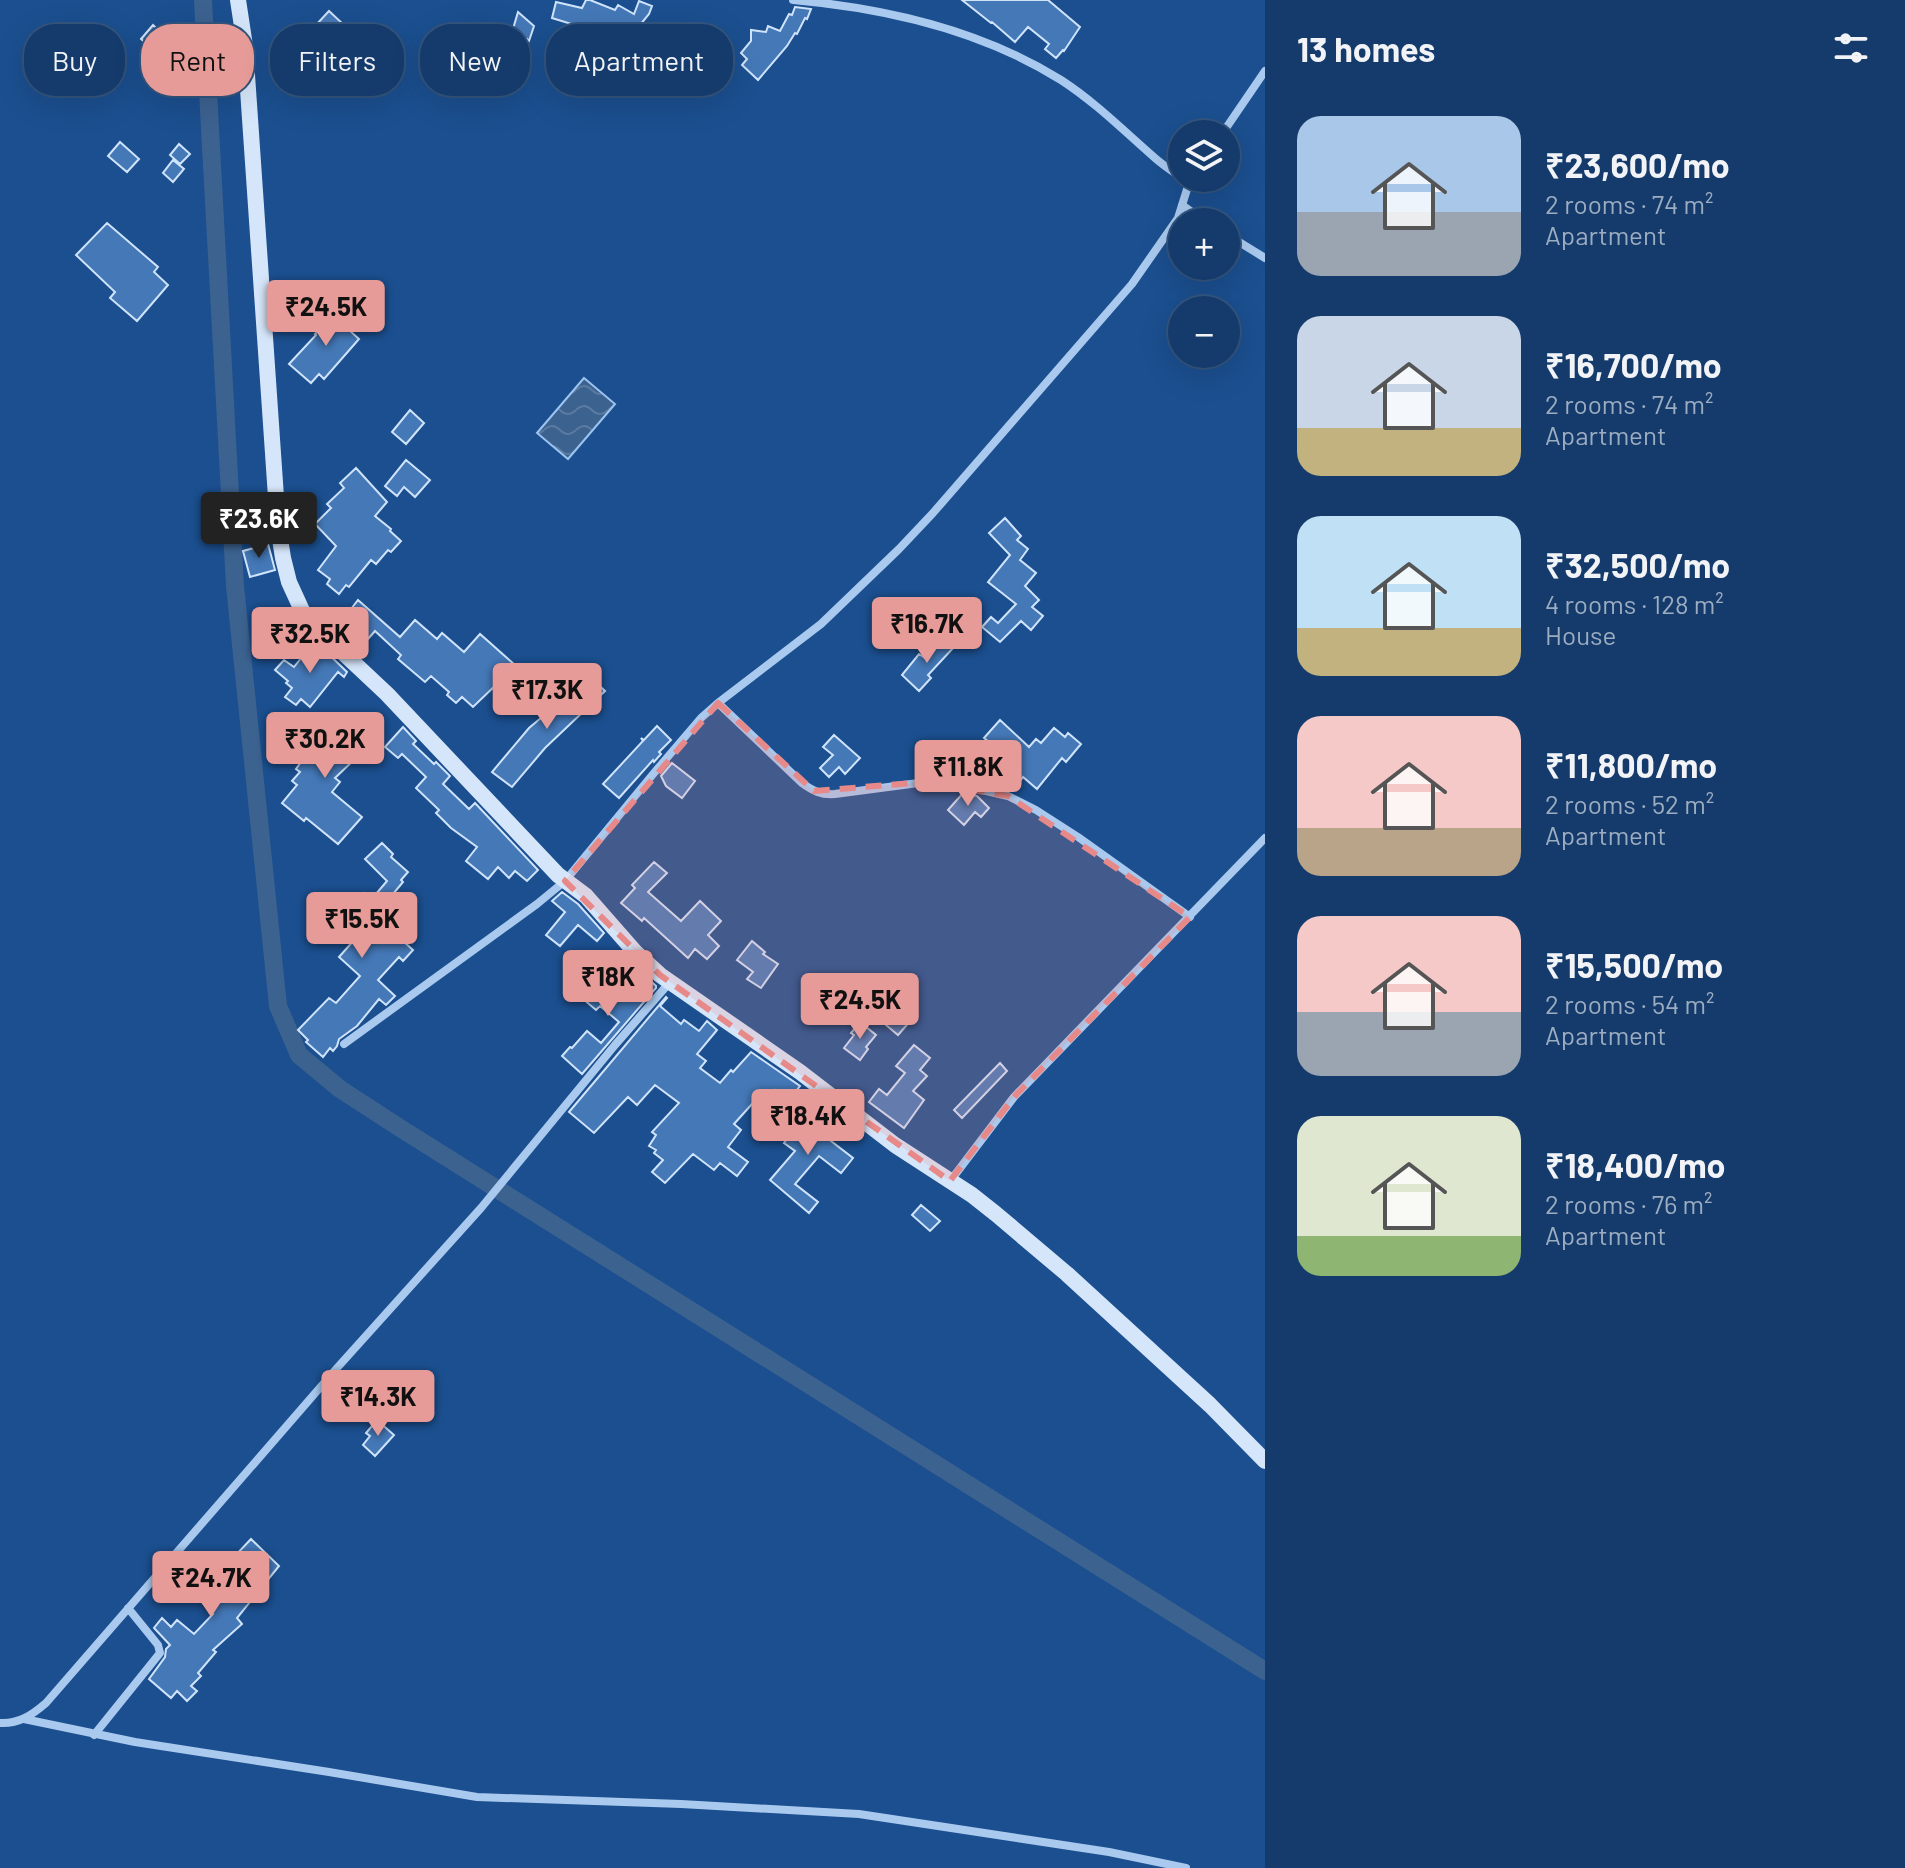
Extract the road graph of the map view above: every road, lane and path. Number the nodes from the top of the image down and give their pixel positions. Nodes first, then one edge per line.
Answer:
1 (238, 0) edge
2 (793, 0) edge
3 (1265, 71) edge
4 (1232, 120) edge
5 (1168, 166) edge
6 (1187, 192) edge
7 (1182, 205) junction
8 (1186, 208) edge
9 (1240, 243) edge
10 (1265, 258) edge
11 (718, 703) junction
12 (1265, 838) edge
13 (565, 881) junction
14 (1190, 917) junction
15 (670, 982) junction
16 (344, 1044) dead end
17 (950, 1181) junction
18 (1265, 1461) edge
19 (128, 1608) junction
20 (24, 1719) junction
21 (0, 1723) edge
22 (94, 1735) junction
23 (1186, 1868) edge

1 - 13 street
2 - 5 street
3 - 4 street
6 - 7 street
7 - 8 street
7 - 11 street
9 - 10 street
11 - 13 street
11 - 14 street
12 - 14 street
13 - 15 street
13 - 16 street
14 - 17 street
15 - 17 street
15 - 19 street
17 - 18 street
19 - 20 street
19 - 22 street
20 - 21 street
20 - 22 street
22 - 23 street

